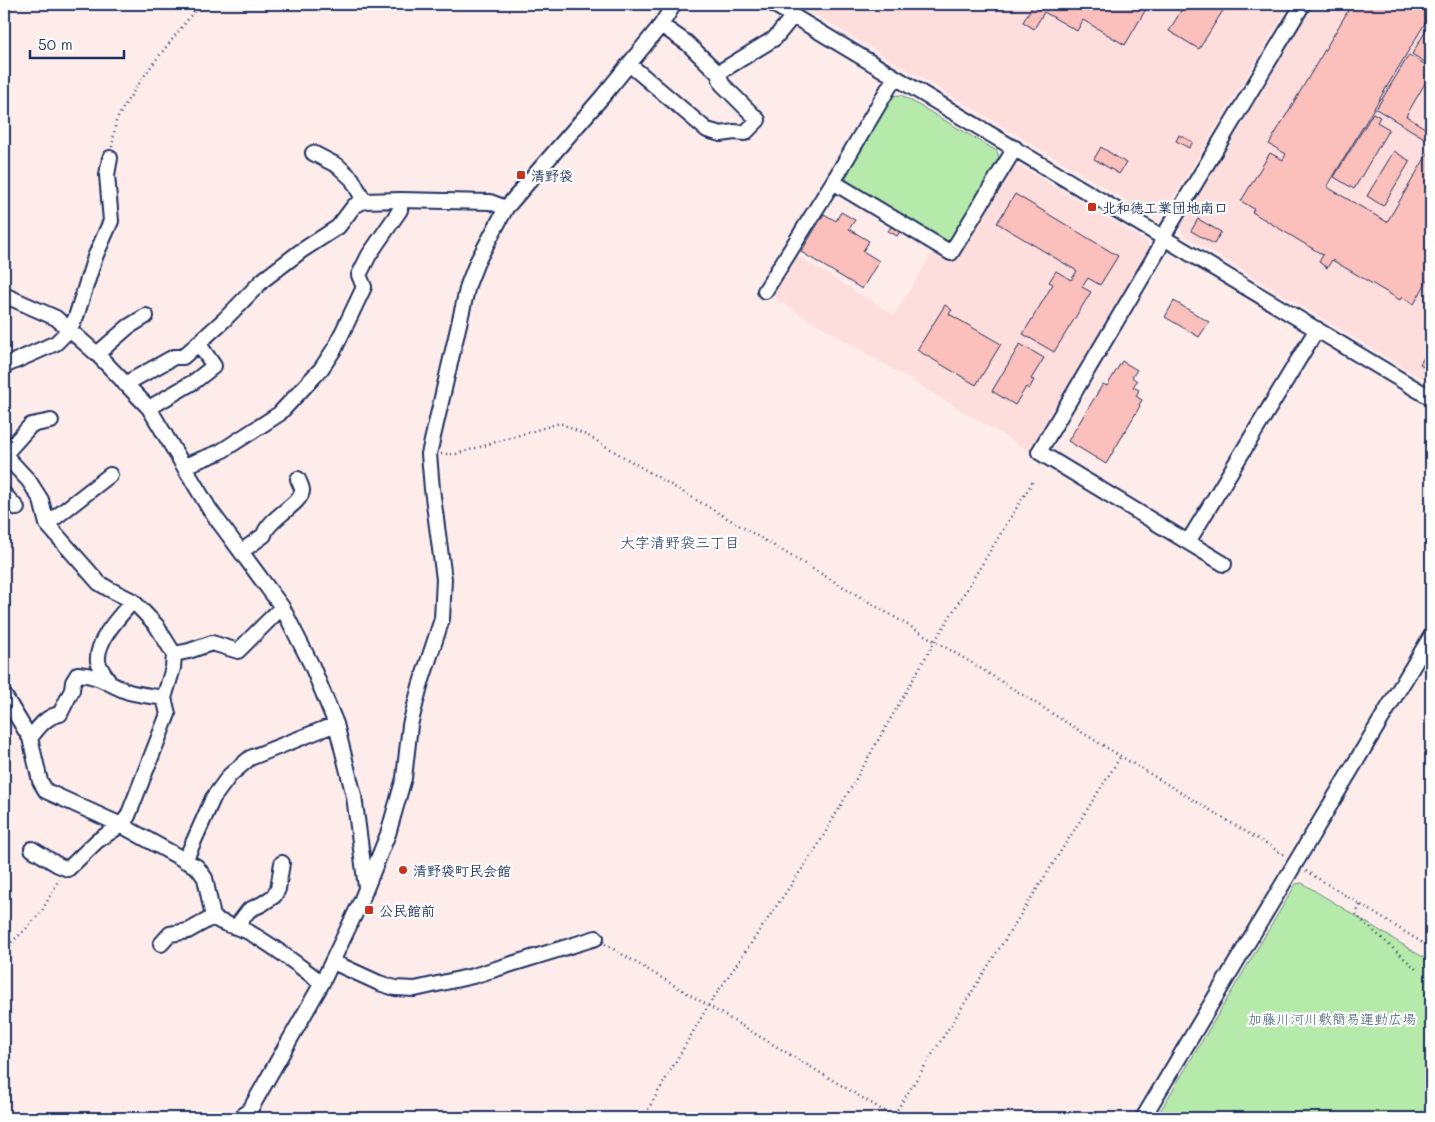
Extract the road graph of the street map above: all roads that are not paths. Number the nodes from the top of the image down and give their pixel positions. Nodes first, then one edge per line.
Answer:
1 (674, 4) edge
2 (773, 4) edge
3 (1303, 4) edge
4 (794, 16) junction
5 (661, 25) junction
6 (629, 64) junction
7 (718, 73) junction
8 (895, 77) junction
9 (1015, 148) junction
10 (313, 153) dead end
11 (110, 158) road end
12 (833, 182) junction
13 (400, 200) junction
14 (364, 201) junction
15 (506, 208) junction
16 (1164, 237) junction
17 (765, 291) dead end
18 (4, 295) edge
19 (146, 316) dead end
20 (69, 330) junction
21 (1317, 330) junction
22 (198, 343) junction
23 (97, 354) junction
24 (4, 366) edge
25 (125, 384) junction
26 (1431, 398) edge
27 (149, 408) junction
28 (51, 421) dead end
29 (4, 454) edge
30 (184, 466) junction
31 (110, 475) dead end
32 (298, 479) dead end
33 (4, 494) edge
34 (17, 508) dead end
35 (47, 524) junction
36 (1188, 542) junction
37 (241, 552) junction
38 (1224, 564) dead end
39 (133, 601) junction
40 (282, 607) junction
41 (1431, 636) edge
42 (174, 654) junction
43 (109, 682) junction
44 (4, 695) edge
45 (164, 698) junction
46 (336, 724) junction
47 (30, 738) junction
48 (121, 825) junction
49 (32, 849) dead end
50 (185, 860) junction
51 (282, 864) dead end
52 (366, 888) junction
53 (213, 917) junction
54 (236, 927) junction
55 (596, 938) road end
56 (160, 944) dead end
57 (333, 962) junction
58 (322, 983) junction
59 (241, 1118) edge
60 (1143, 1118) edge

1 - 5 street
2 - 4 street
3 - 16 street
4 - 7 street
4 - 8 street
5 - 6 street
5 - 7 street
6 - 7 street
6 - 15 street
8 - 9 street
8 - 12 street
9 - 12 street
9 - 16 street
10 - 14 street
11 - 20 street
12 - 17 street
13 - 14 street
13 - 15 street
13 - 30 street
14 - 22 street
15 - 52 street
16 - 21 street
16 - 36 street
18 - 20 street
19 - 23 street
20 - 23 street
20 - 24 street
21 - 26 street
21 - 36 street
22 - 25 street
22 - 27 street
23 - 25 street
25 - 27 street
27 - 30 street
28 - 29 street
29 - 35 street
30 - 37 street
31 - 35 street
32 - 37 street
33 - 34 street
35 - 39 street
36 - 38 street
37 - 40 street
39 - 42 street
39 - 43 street
40 - 42 street
40 - 46 street
41 - 60 street
42 - 45 street
43 - 45 street
43 - 47 street
44 - 47 street
45 - 48 street
46 - 50 street
46 - 52 street
47 - 48 street
48 - 49 street
48 - 50 street
50 - 53 street
51 - 54 street
52 - 57 street
53 - 54 street
53 - 56 street
54 - 58 street
55 - 57 street
57 - 58 street
58 - 59 street

